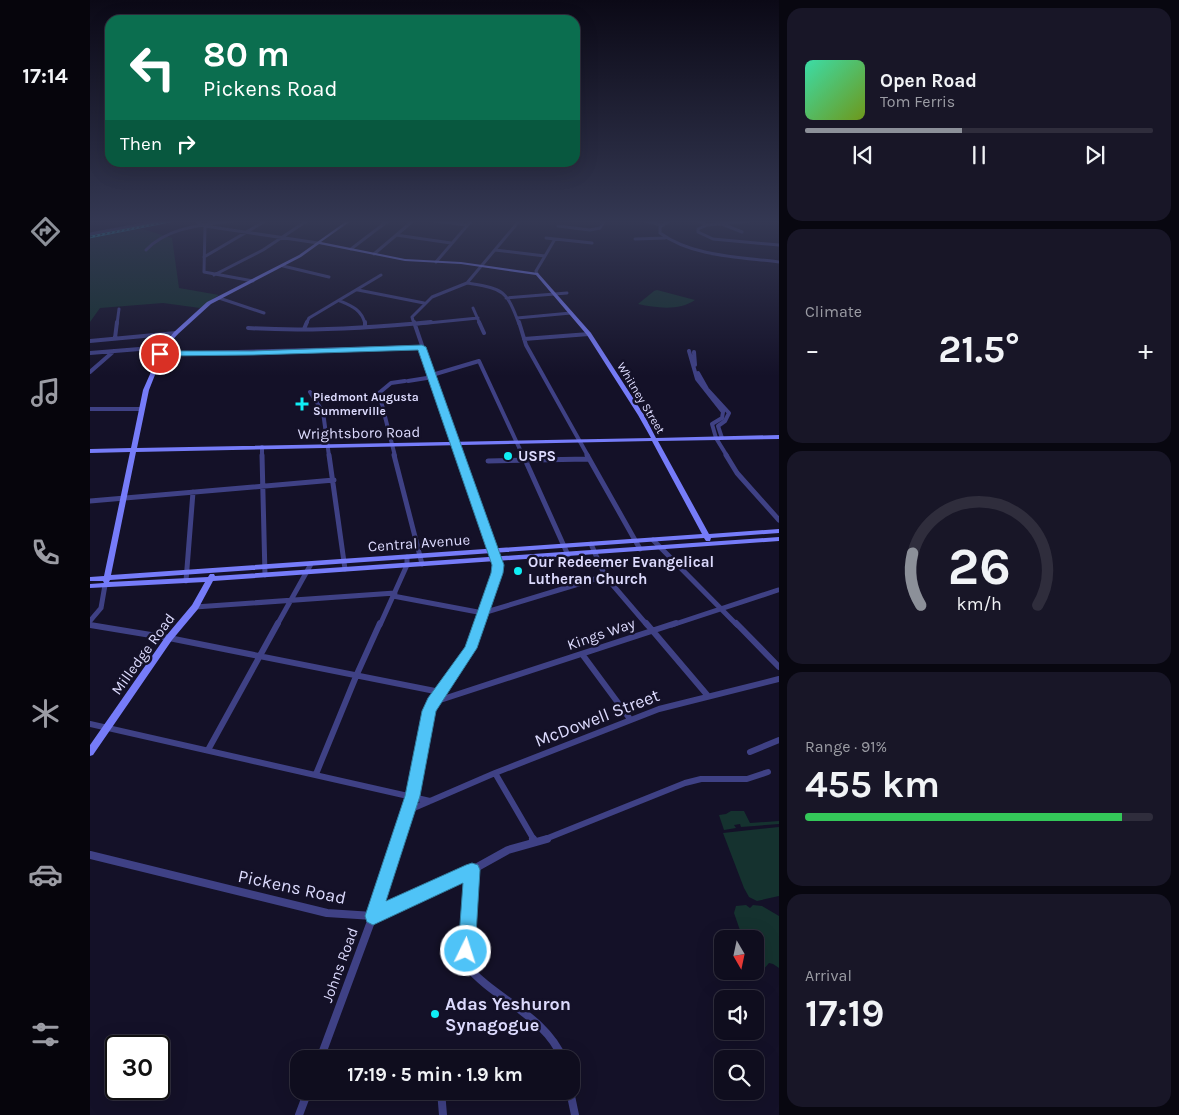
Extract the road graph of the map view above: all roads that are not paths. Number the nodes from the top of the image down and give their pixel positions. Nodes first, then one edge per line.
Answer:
1 (204, 272) edge
2 (220, 272) edge
3 (271, 272) edge
4 (308, 272) edge
5 (476, 272) edge
6 (524, 272) edge
7 (538, 274) joint
8 (214, 275) junction
9 (381, 275) dead end
10 (329, 277) dead end
11 (253, 281) junction
12 (467, 283) junction
13 (358, 290) junction
14 (567, 293) dead end
15 (555, 294) junction
16 (219, 298) junction
17 (506, 298) junction
18 (340, 301) junction
19 (424, 303) junction
20 (473, 308) dead end
21 (119, 309) dead end
22 (264, 313) dead end
23 (571, 313) junction
24 (478, 318) junction
25 (517, 318) junction
26 (414, 325) junction
27 (365, 327) junction
28 (248, 328) dead end
29 (304, 329) junction
30 (176, 333) junction
31 (484, 333) dead end
32 (589, 334) junction
33 (115, 338) junction
34 (524, 339) junction
35 (90, 341) edge
36 (164, 347) junction
37 (422, 347) junction
38 (114, 351) junction
39 (692, 351) dead end
40 (90, 353) edge
41 (160, 354) junction
42 (90, 372) edge
43 (433, 376) junction
44 (310, 392) dead end
45 (90, 409) edge
46 (141, 409) junction
47 (779, 437) edge
48 (719, 438) junction
49 (655, 440) junction
50 (579, 441) junction
51 (518, 442) junction
52 (455, 444) junction
53 (392, 445) junction
54 (328, 446) junction
55 (262, 448) junction
56 (133, 450) junction
57 (90, 451) edge
58 (589, 459) junction
59 (524, 460) junction
60 (488, 461) dead end
61 (334, 480) junction
62 (264, 486) junction
63 (194, 492) junction
64 (124, 498) junction
65 (90, 501) edge
66 (779, 520) edge
67 (779, 531) edge
68 (707, 536) junction
69 (779, 539) edge
70 (653, 540) junction
71 (635, 541) junction
72 (591, 544) junction
73 (711, 544) junction
74 (564, 546) junction
75 (662, 548) junction
76 (640, 549) junction
77 (594, 553) junction
78 (494, 555) junction
79 (568, 555) junction
80 (420, 556) junction
81 (407, 557) junction
82 (311, 564) junction
83 (422, 564) junction
84 (345, 565) junction
85 (407, 565) junction
86 (265, 567) junction
87 (186, 572) junction
88 (307, 572) junction
89 (212, 575) junction
90 (265, 575) junction
91 (605, 576) junction
92 (107, 577) junction
93 (90, 579) edge
94 (186, 580) junction
95 (105, 585) junction
96 (90, 586) edge
97 (778, 590) dead end
98 (394, 594) junction
99 (292, 600) junction
100 (195, 607) junction
101 (721, 608) junction
102 (482, 613) junction
103 (90, 620) edge
104 (90, 625) edge
105 (652, 629) junction
106 (170, 638) junction
107 (582, 654) junction
108 (259, 657) junction
109 (779, 668) edge
110 (357, 674) junction
111 (779, 679) edge
112 (440, 692) junction
113 (708, 696) junction
114 (433, 702) junction
115 (630, 719) junction
116 (90, 724) edge
117 (107, 728) junction
118 (779, 740) edge
119 (208, 750) junction
120 (90, 752) edge
121 (750, 752) dead end
122 (768, 772) dead end
123 (495, 773) junction
124 (316, 774) junction
125 (412, 796) junction
126 (430, 801) junction
127 (407, 811) junction
128 (535, 842) junction
129 (90, 855) edge
130 (472, 870) junction
131 (373, 916) junction
132 (323, 1050) edge
133 (560, 1050) edge
134 (305, 1100) edge
135 (442, 1100) edge
136 (572, 1100) edge
137 (299, 1115) edge
138 (443, 1115) edge
139 (575, 1115) edge

1 - 8 street
2 - 8 street
3 - 11 street
4 - 10 street
5 - 12 street
6 - 7 street
7 - 15 street, Whitney Street
8 - 11 street
9 - 13 street
11 - 16 street
12 - 17 street
12 - 19 street
13 - 18 street
13 - 19 street
14 - 15 street
15 - 17 street
15 - 23 street, Whitney Street
16 - 22 street
16 - 30 street
17 - 25 street
18 - 27 street
18 - 29 street
19 - 26 street
20 - 24 street
21 - 33 street
23 - 25 street
23 - 32 street, Whitney Street
24 - 26 street
24 - 31 street
25 - 34 street
26 - 27 street
26 - 37 street, Johns Road
27 - 29 street
28 - 29 street
30 - 33 street
30 - 36 street
32 - 34 street
32 - 49 street, Whitney Street
33 - 35 street
34 - 50 street
36 - 38 street
36 - 41 street
37 - 41 street
37 - 43 street, Johns Road
38 - 40 street
38 - 42 street
39 - 48 street
41 - 46 street
43 - 51 street
43 - 52 street, Johns Road
43 - 53 street
44 - 54 street
45 - 46 street
46 - 56 street
47 - 48 street, Wrightsboro Road
48 - 49 street, Wrightsboro Road
48 - 66 street
49 - 50 street, Wrightsboro Road
49 - 68 street, Whitney Street
50 - 51 street, Wrightsboro Road
50 - 58 street
51 - 52 street, Wrightsboro Road
51 - 59 street
52 - 53 street, Wrightsboro Road
52 - 78 street, Johns Road
53 - 54 street, Wrightsboro Road
53 - 80 street
54 - 55 street, Wrightsboro Road
54 - 61 street
55 - 56 street, Wrightsboro Road
55 - 62 street
56 - 57 street, Wrightsboro Road
56 - 64 street
58 - 59 street
58 - 71 street
59 - 60 street
59 - 74 street
61 - 62 street
61 - 84 street
62 - 63 street
62 - 86 street
63 - 64 street
63 - 87 street
64 - 65 street
64 - 92 street
67 - 68 street, Central Avenue
68 - 70 street, Central Avenue
68 - 73 street, Whitney Street
69 - 73 street, Central Avenue
70 - 71 street, Central Avenue
70 - 75 street
71 - 72 street, Central Avenue
71 - 76 street
72 - 74 street, Central Avenue
72 - 77 street
73 - 75 street, Central Avenue
74 - 78 street, Central Avenue
74 - 79 street
75 - 76 street, Central Avenue
75 - 101 street
76 - 77 street, Central Avenue
77 - 79 street, Central Avenue
77 - 91 street
78 - 79 street, Central Avenue
78 - 80 street, Central Avenue
78 - 83 street, Central Avenue
78 - 102 street, Johns Road
80 - 81 street, Central Avenue
80 - 83 street
81 - 84 street, Central Avenue
81 - 85 street
82 - 84 street, Central Avenue
82 - 86 street, Central Avenue
82 - 88 street
83 - 85 street, Central Avenue
84 - 85 street, Central Avenue
84 - 88 street, Central Avenue
85 - 98 street
86 - 89 street, Central Avenue
86 - 90 street
87 - 89 street, Central Avenue
87 - 92 street, Central Avenue
87 - 94 street
88 - 90 street, Central Avenue
88 - 99 street
89 - 90 street, Central Avenue
89 - 94 street, Central Avenue
89 - 100 street, Milledge Road
91 - 102 street
91 - 105 street
92 - 93 street, Central Avenue
92 - 95 street
94 - 95 street, Central Avenue
95 - 96 street, Central Avenue
95 - 103 street
97 - 101 street, Kings Way
98 - 99 street
98 - 102 street
98 - 110 street
99 - 100 street
99 - 108 street
100 - 106 street, Milledge Road
101 - 105 street, Kings Way
101 - 109 street
102 - 112 street, Johns Road
104 - 106 street
105 - 107 street, Kings Way
105 - 113 street
106 - 108 street
106 - 117 street, Milledge Road
107 - 114 street, Kings Way
107 - 115 street
108 - 110 street
108 - 119 street
110 - 112 street
110 - 124 street
111 - 113 street, McDowell Street
112 - 114 street, Johns Road
113 - 115 street, McDowell Street
114 - 125 street, Johns Road
115 - 123 street, McDowell Street
116 - 117 street
117 - 119 street
117 - 120 street, Milledge Road
118 - 121 street
119 - 124 street
122 - 128 street, Pickens Road
123 - 126 street, McDowell Street
123 - 128 street
124 - 125 street
125 - 126 street
125 - 127 street, Johns Road
126 - 127 street, McDowell Street
127 - 131 street, Johns Road
128 - 130 street, Pickens Road
129 - 131 street, Pickens Road
130 - 131 street, Pickens Road
130 - 133 street
131 - 132 street, Johns Road
134 - 137 street
135 - 138 street
136 - 139 street

